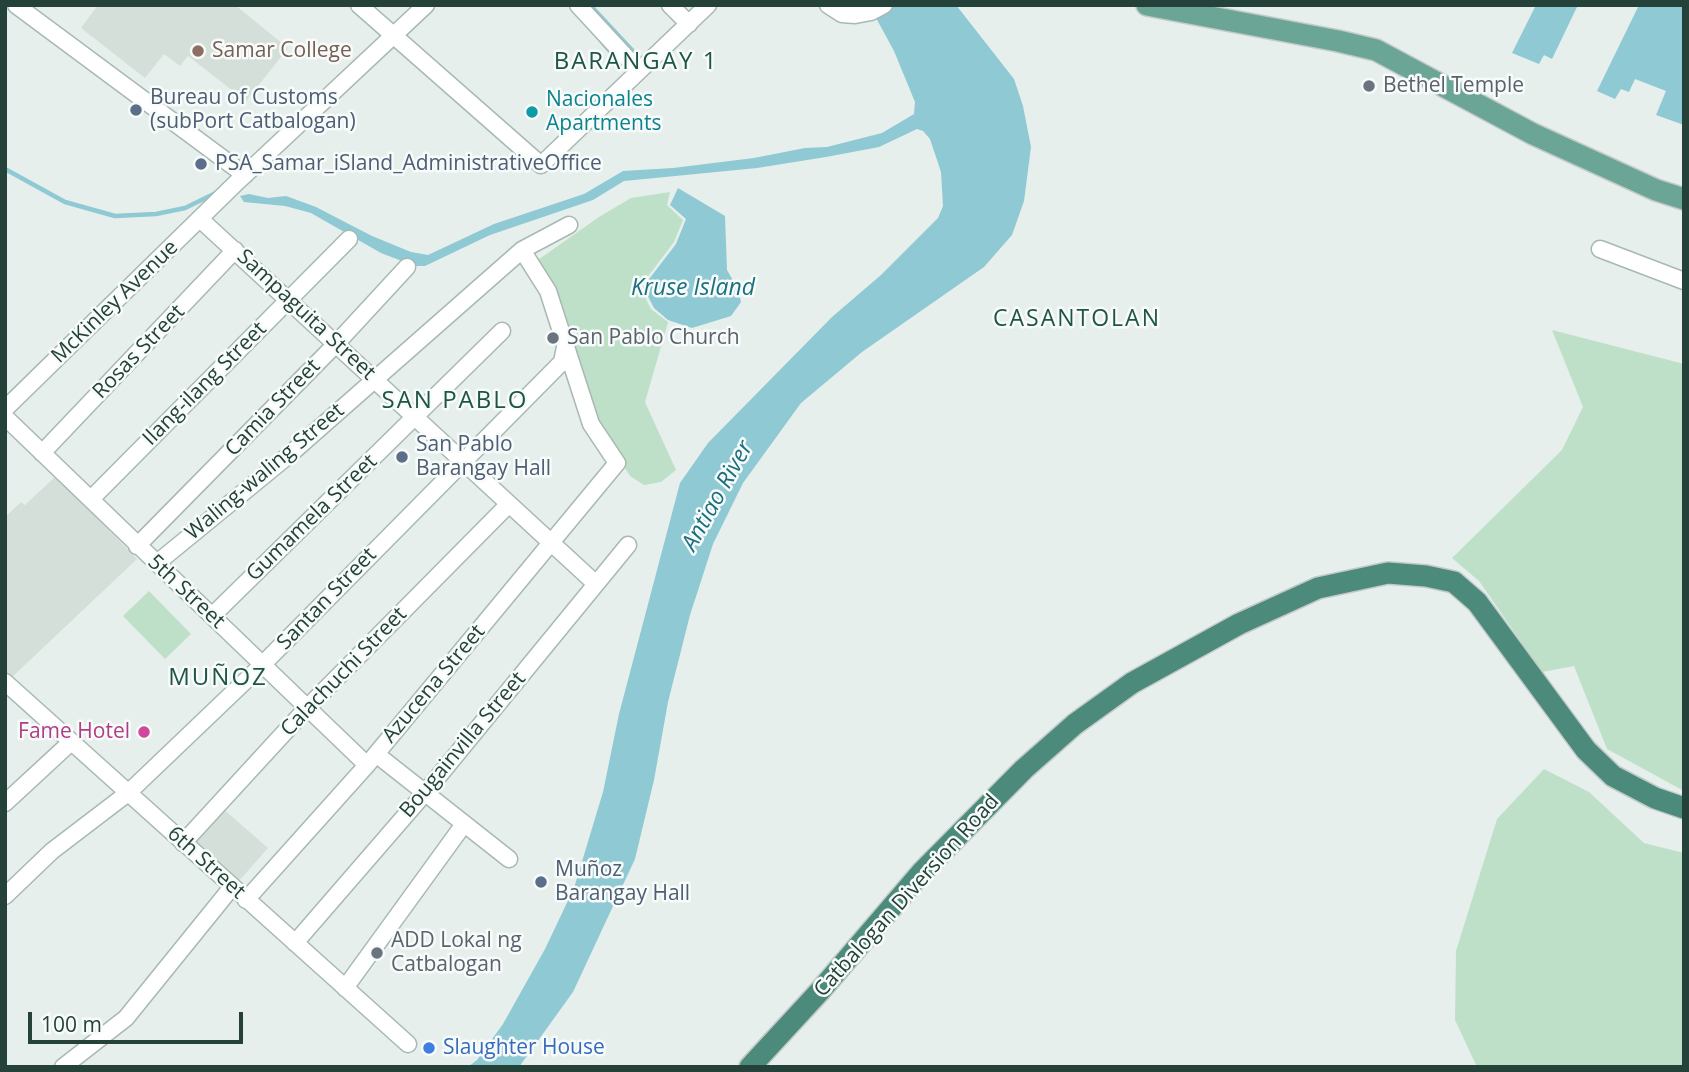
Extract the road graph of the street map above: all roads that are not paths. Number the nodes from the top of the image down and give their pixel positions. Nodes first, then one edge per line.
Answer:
1 (16, 5) edge
2 (359, 5) edge
3 (426, 5) edge
4 (578, 5) edge
5 (670, 5) edge
6 (708, 5) edge
7 (828, 5) edge
8 (1147, 5) edge
9 (877, 9) edge
10 (688, 24) junction
11 (391, 38) junction
12 (639, 71) junction
13 (235, 185) junction
14 (1684, 199) edge
15 (200, 219) junction
16 (569, 225) dead end
17 (349, 239) dead end
18 (1600, 249) dead end
19 (235, 250) junction
20 (522, 250) junction
21 (407, 267) dead end
22 (1684, 281) edge
23 (288, 300) junction
24 (502, 331) dead end
25 (566, 342) junction
26 (335, 345) junction
27 (374, 378) junction
28 (5, 409) edge
29 (5, 417) edge
30 (415, 417) junction
31 (42, 453) junction
32 (463, 460) junction
33 (91, 499) junction
34 (509, 504) junction
35 (551, 543) junction
36 (628, 545) dead end
37 (137, 546) junction
38 (157, 563) junction
39 (596, 584) junction
40 (212, 616) junction
41 (262, 665) junction
42 (5, 682) edge
43 (307, 708) junction
44 (71, 742) junction
45 (371, 760) junction
46 (128, 793) junction
47 (424, 793) junction
48 (5, 803) edge
49 (1684, 808) edge
50 (464, 824) junction
51 (183, 843) junction
52 (509, 859) dead end
53 (232, 887) junction
54 (5, 895) edge
55 (246, 900) junction
56 (295, 943) junction
57 (345, 988) junction
58 (408, 1044) dead end
59 (63, 1067) edge
60 (750, 1067) edge

1 - 13 street
2 - 11 street
3 - 11 street
4 - 12 street
5 - 10 street
6 - 10 street
7 - 9 street
8 - 14 main road
10 - 12 street
11 - 12 street
11 - 13 street, McKinley Avenue
13 - 15 street, McKinley Avenue
15 - 19 street, Sampaguita Street
15 - 28 street, McKinley Avenue
16 - 20 street, Waling-waling Street
17 - 23 street, Ilang-ilang Street
18 - 22 street
19 - 23 street, Sampaguita Street
19 - 31 street, Rosas Street
20 - 25 street
20 - 27 street, Waling-waling Street
21 - 26 street, Camia Street
23 - 26 street, Sampaguita Street
23 - 33 street, Ilang-ilang Street
24 - 30 street, Gumamela Street
25 - 32 street, Santan Street
25 - 35 street, Azucena Street
26 - 27 street, Sampaguita Street
26 - 37 street, Camia Street
27 - 30 street, Sampaguita Street
27 - 38 street, Waling-waling Street
29 - 31 street, 5th Street
30 - 32 street, Sampaguita Street
30 - 40 street, Gumamela Street
31 - 33 street, 5th Street
32 - 34 street, Sampaguita Street
32 - 41 street, Santan Street
33 - 37 street, 5th Street
34 - 35 street, Sampaguita Street
34 - 43 street, Calachuchi Street
35 - 39 street, Sampaguita Street
35 - 45 street, Azucena Street
36 - 39 street, Bougainvilla Street
37 - 38 street, 5th Street
38 - 40 street, 5th Street
39 - 47 street, Bougainvilla Street
40 - 41 street, 5th Street
41 - 43 street, 5th Street
41 - 46 street, Santan Street
42 - 44 street, 6th Street
43 - 45 street, 5th Street
43 - 51 street, Calachuchi Street
44 - 46 street, 6th Street
44 - 48 street
45 - 47 street, 5th Street
45 - 55 street, Azucena Street
46 - 51 street, 6th Street
46 - 54 street, Santan Street
47 - 50 street, 5th Street
47 - 56 street, Bougainvilla Street
49 - 60 highway, Catbalogan Diversion Road
50 - 52 street, 5th Street
50 - 57 street
51 - 53 street, 6th Street
53 - 55 street, 6th Street
53 - 59 street
55 - 56 street, 6th Street
56 - 57 street, 6th Street
57 - 58 street, 6th Street

